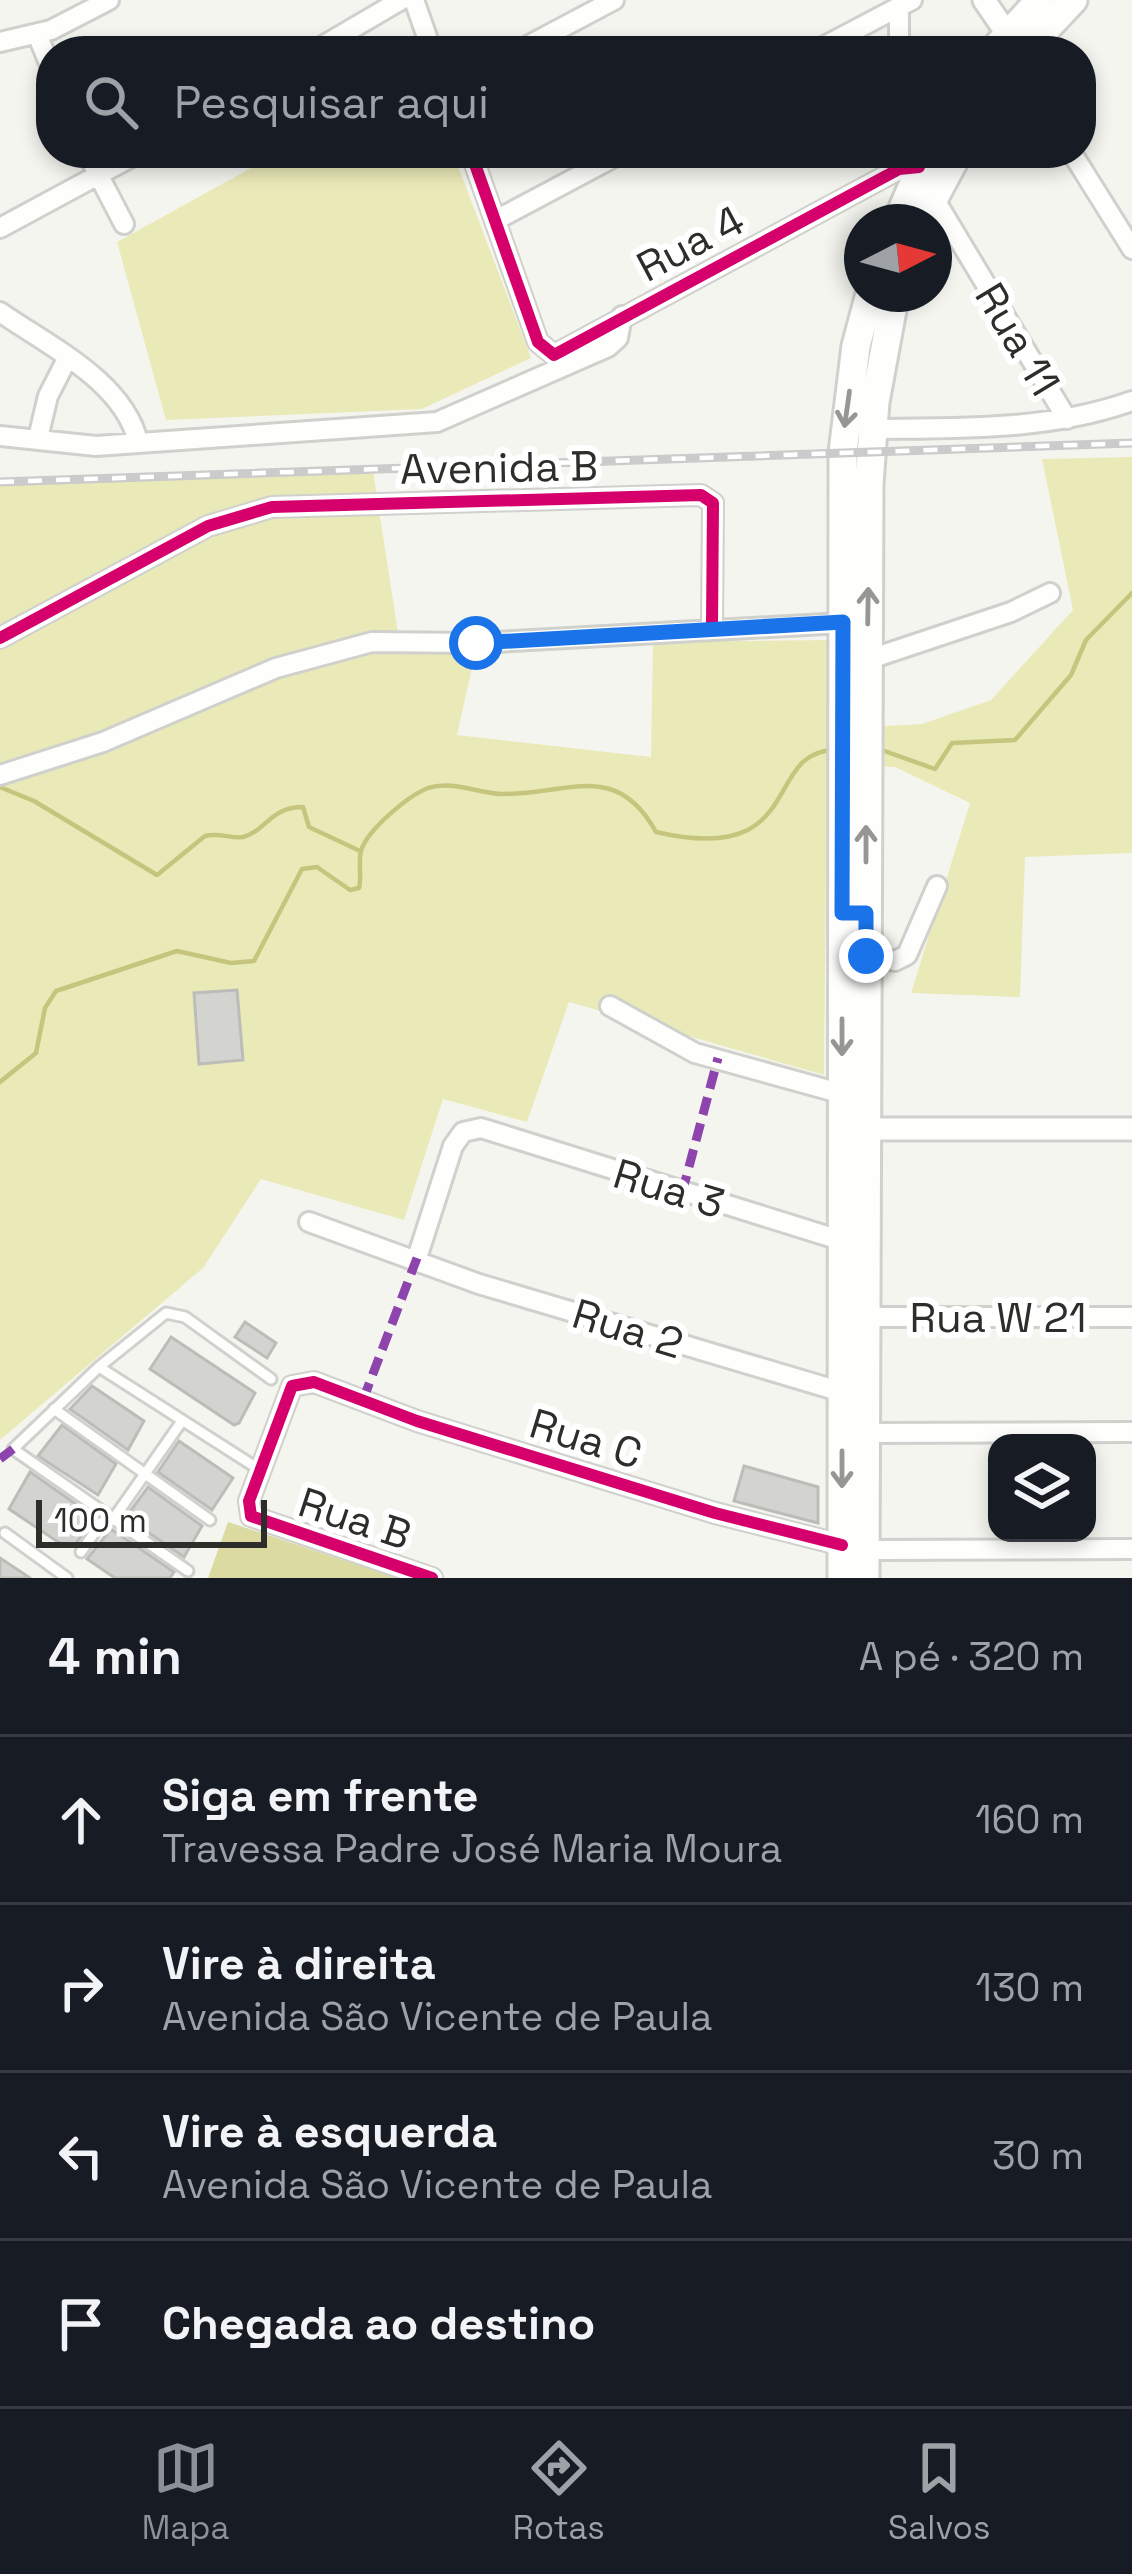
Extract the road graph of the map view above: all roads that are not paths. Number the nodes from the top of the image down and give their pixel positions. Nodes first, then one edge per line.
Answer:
1 (109, 0) edge
2 (401, 0) edge
3 (414, 0) edge
4 (614, 0) edge
5 (984, 0) edge
6 (1040, 0) edge
7 (1073, 0) edge
8 (906, 3) edge
9 (37, 34) joint
10 (340, 36) edge
11 (427, 36) edge
12 (546, 36) edge
13 (843, 36) edge
14 (901, 36) edge
15 (1004, 36) edge
16 (1016, 36) edge
17 (1023, 36) edge
18 (0, 42) edge
19 (94, 168) edge
20 (113, 168) edge
21 (477, 168) edge
22 (594, 168) edge
23 (896, 168) edge
24 (909, 168) edge
25 (949, 168) edge
26 (1081, 168) edge
27 (98, 177) junction
28 (932, 195) junction
29 (901, 204) edge
30 (928, 204) edge
31 (498, 219) junction
32 (124, 224) dead end
33 (0, 228) edge
34 (1132, 249) edge
35 (0, 312) edge
36 (867, 312) edge
37 (892, 312) edge
38 (622, 316) junction
39 (67, 359) junction
40 (1132, 401) edge
41 (1067, 419) junction
42 (871, 429) junction
43 (0, 436) edge
44 (38, 438) junction
45 (138, 442) junction
46 (1050, 593) dead end
47 (843, 622) junction
48 (712, 628) junction
49 (0, 638) edge
50 (867, 660) junction
51 (854, 723) junction
52 (0, 775) edge
53 (937, 886) dead end
54 (854, 913) junction
55 (866, 956) junction
56 (610, 1006) dead end
57 (842, 1094) junction
58 (864, 1129) junction
59 (1132, 1129) edge
60 (309, 1222) dead end
61 (843, 1240) junction
62 (417, 1258) junction
63 (865, 1317) junction
64 (1132, 1317) edge
65 (98, 1367) junction
66 (271, 1379) dead end
67 (842, 1392) junction
68 (54, 1409) junction
69 (182, 1421) junction
70 (1132, 1432) edge
71 (865, 1433) junction
72 (260, 1470) junction
73 (144, 1476) junction
74 (114, 1518) junction
75 (210, 1520) dead end
76 (5, 1533) dead end
77 (1132, 1549) edge
78 (80, 1552) dead end
79 (858, 1557) edge
80 (188, 1570) dead end
81 (67, 1578) edge
82 (432, 1578) edge
83 (842, 1578) edge

1 - 9 street
2 - 10 street
3 - 11 street
4 - 12 street
5 - 15 street
6 - 16 main road
7 - 17 main road
8 - 13 street
8 - 14 street
9 - 18 street
19 - 27 street
20 - 27 street
21 - 31 street
22 - 31 street
23 - 38 street, Rua 4
24 - 29 main road
25 - 28 main road
26 - 34 street
27 - 32 street
27 - 33 street
28 - 30 main road
28 - 41 street, Rua 11
31 - 38 street, Rua 4
35 - 39 street
36 -> 47 main road
37 - 42 main road
38 - 45 street
39 - 44 street
39 - 45 street
40 - 41 street
41 - 42 street
50 -> 42 main road
43 - 44 street
44 - 45 street
46 - 50 street
47 - 48 street
47 - 51 main road
48 - 49 street, Avenida B
48 - 52 street
50 - 51 main road
51 - 54 main road
53 - 55 street
54 - 55 main road
54 -> 57 main road
55 - 58 main road
56 - 57 street
57 - 61 main road
58 - 59 street
58 - 63 main road
60 - 62 street, Rua 2
61 - 62 street, Rua 3
61 - 67 main road
62 - 67 street, Rua 2
63 - 64 street, Rua W 21
63 - 71 main road
65 - 66 lane
65 - 68 lane
65 - 69 lane
67 -> 79 main road
68 - 73 lane
68 - 74 lane
69 - 72 lane
69 - 73 lane
70 - 71 street
71 - 79 main road
72 - 79 street, Rua C
72 - 82 street, Rua B
73 - 74 lane
73 - 75 lane
74 - 78 lane
74 - 80 lane
76 - 81 lane
77 - 79 street, Rua C
79 - 83 main road

